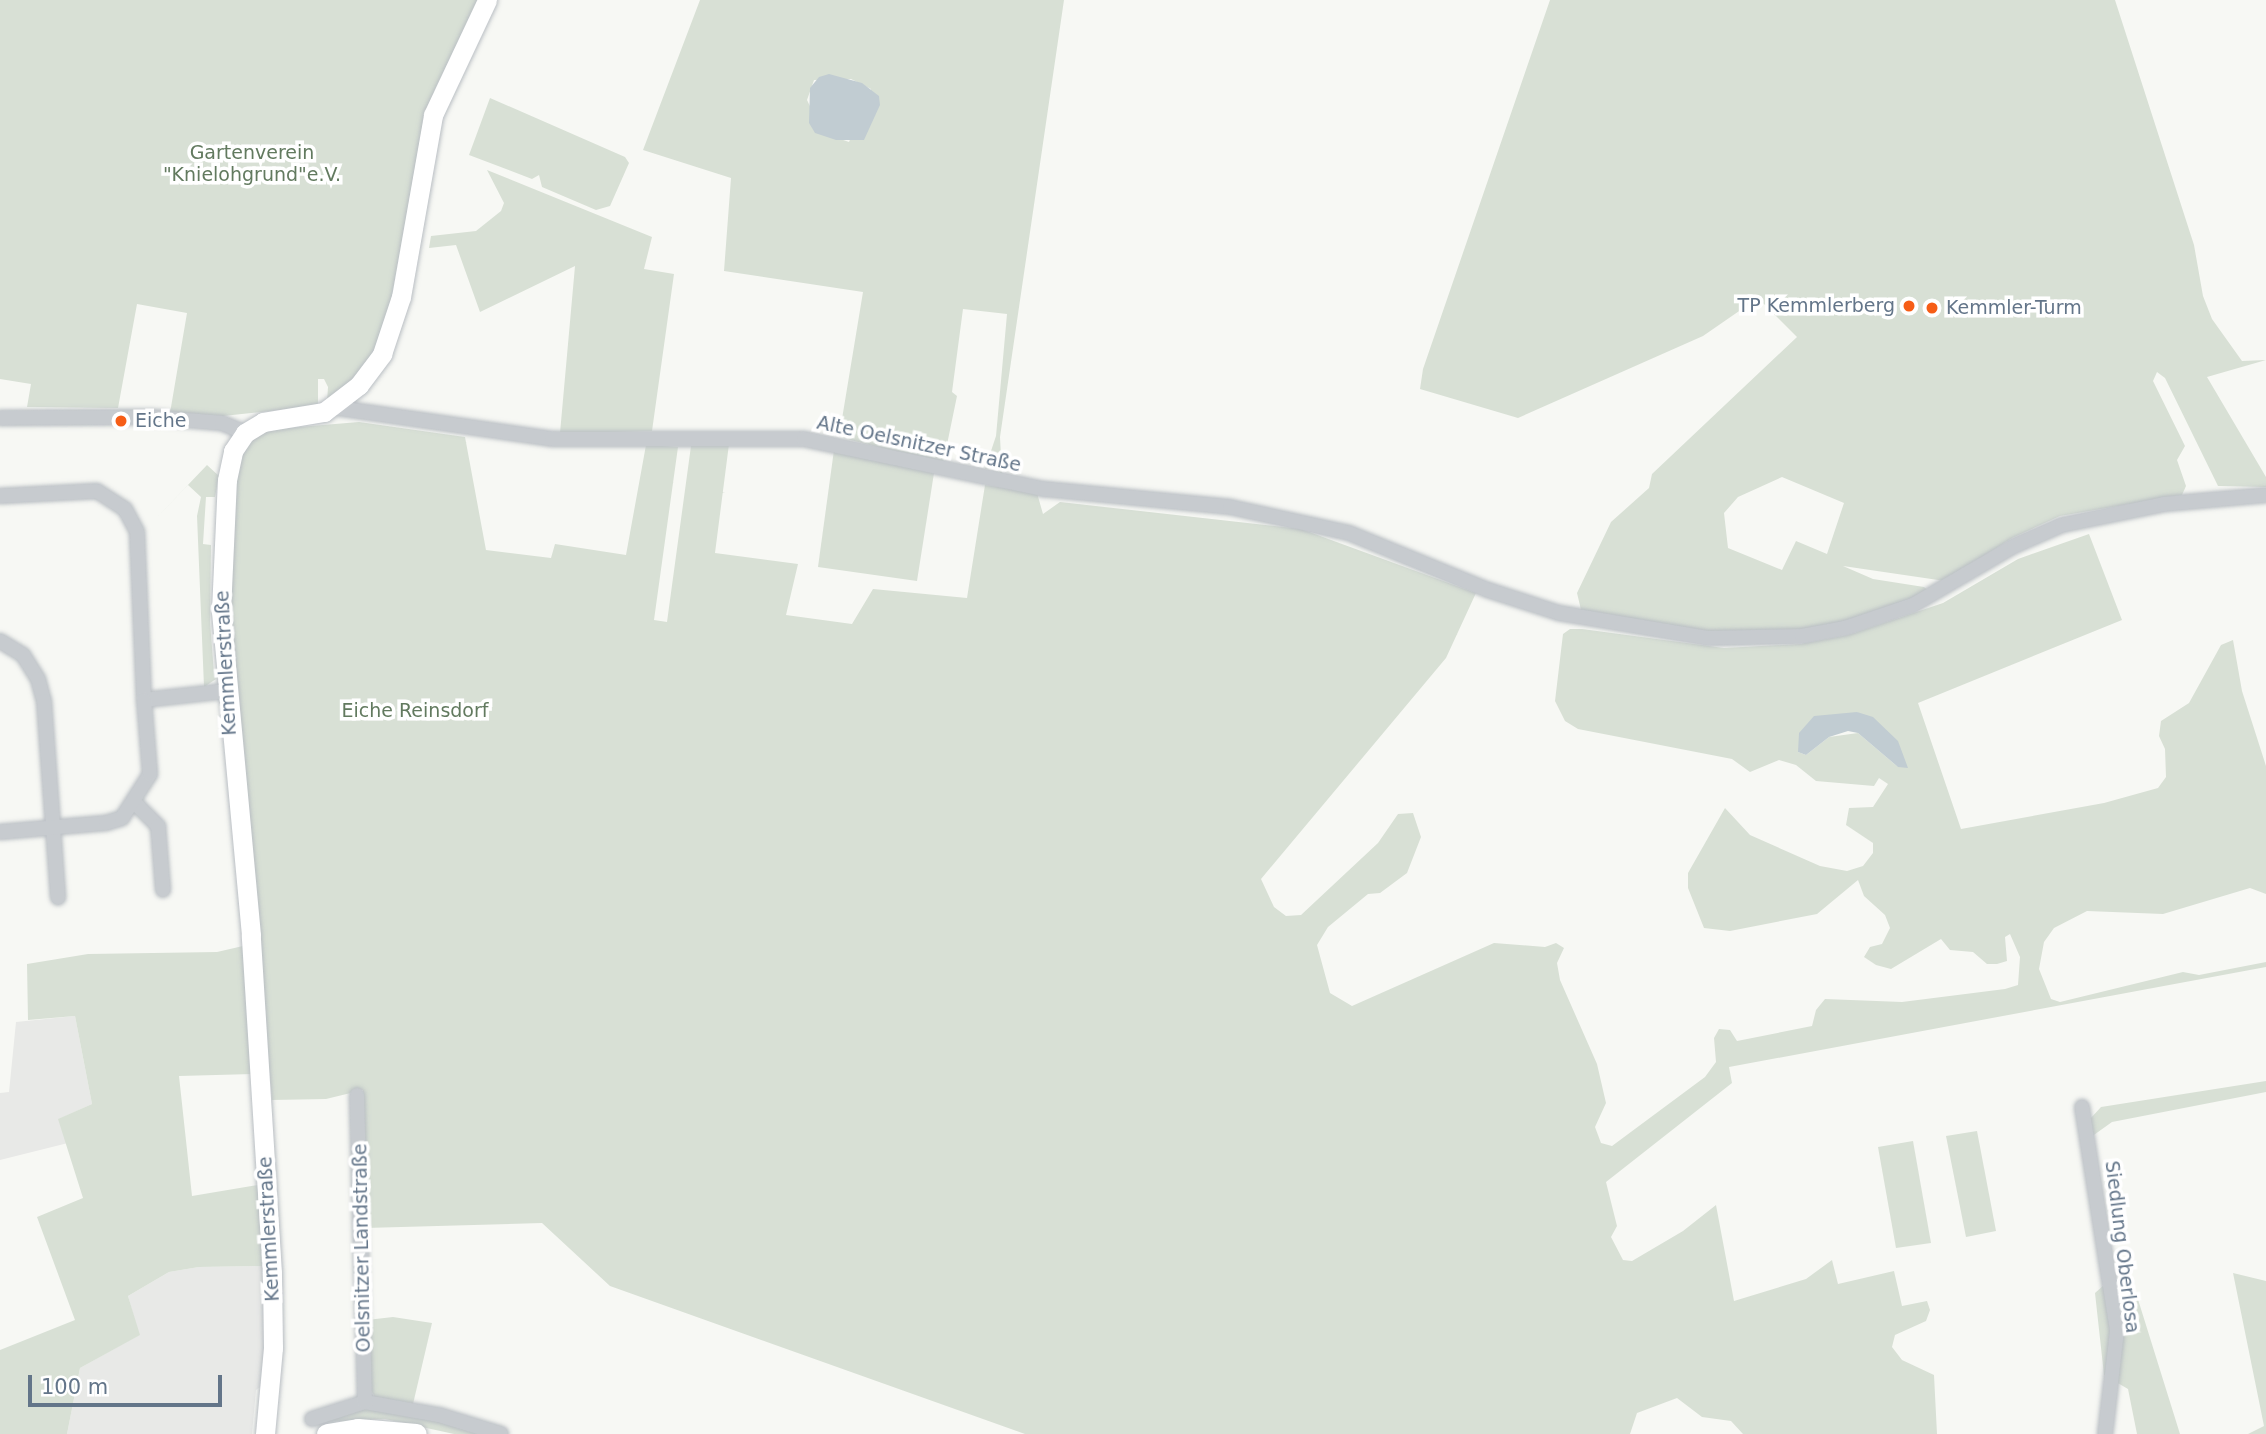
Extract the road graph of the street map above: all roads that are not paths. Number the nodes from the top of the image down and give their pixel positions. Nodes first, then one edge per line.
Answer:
1 (486, 0) edge
2 (331, 407) junction
3 (0, 418) edge
4 (245, 433) junction
5 (2266, 495) edge
6 (0, 496) edge
7 (0, 641) edge
8 (226, 691) junction
9 (144, 700) junction
10 (135, 803) junction
11 (53, 827) junction
12 (0, 832) edge
13 (163, 890) dead end
14 (58, 898) dead end
15 (357, 1095) dead end
16 (2082, 1107) dead end
17 (365, 1402) junction
18 (319, 1427) edge
19 (265, 1434) edge
20 (416, 1434) edge
21 (501, 1434) edge
22 (2105, 1434) edge

1 - 2 street
2 - 4 street
2 - 5 street, Alte Oelsnitzer Straße
3 - 4 street
4 - 8 street, Kemmlerstraße
6 - 9 street
7 - 11 street
8 - 9 street
8 - 19 street, Kemmlerstraße
9 - 10 street
10 - 11 street
10 - 13 street
11 - 12 street
11 - 14 street
15 - 17 street, Oelsnitzer Landstraße
16 - 22 street, Siedlung Oberlosa
17 - 18 street
17 - 21 street
18 - 20 main road

